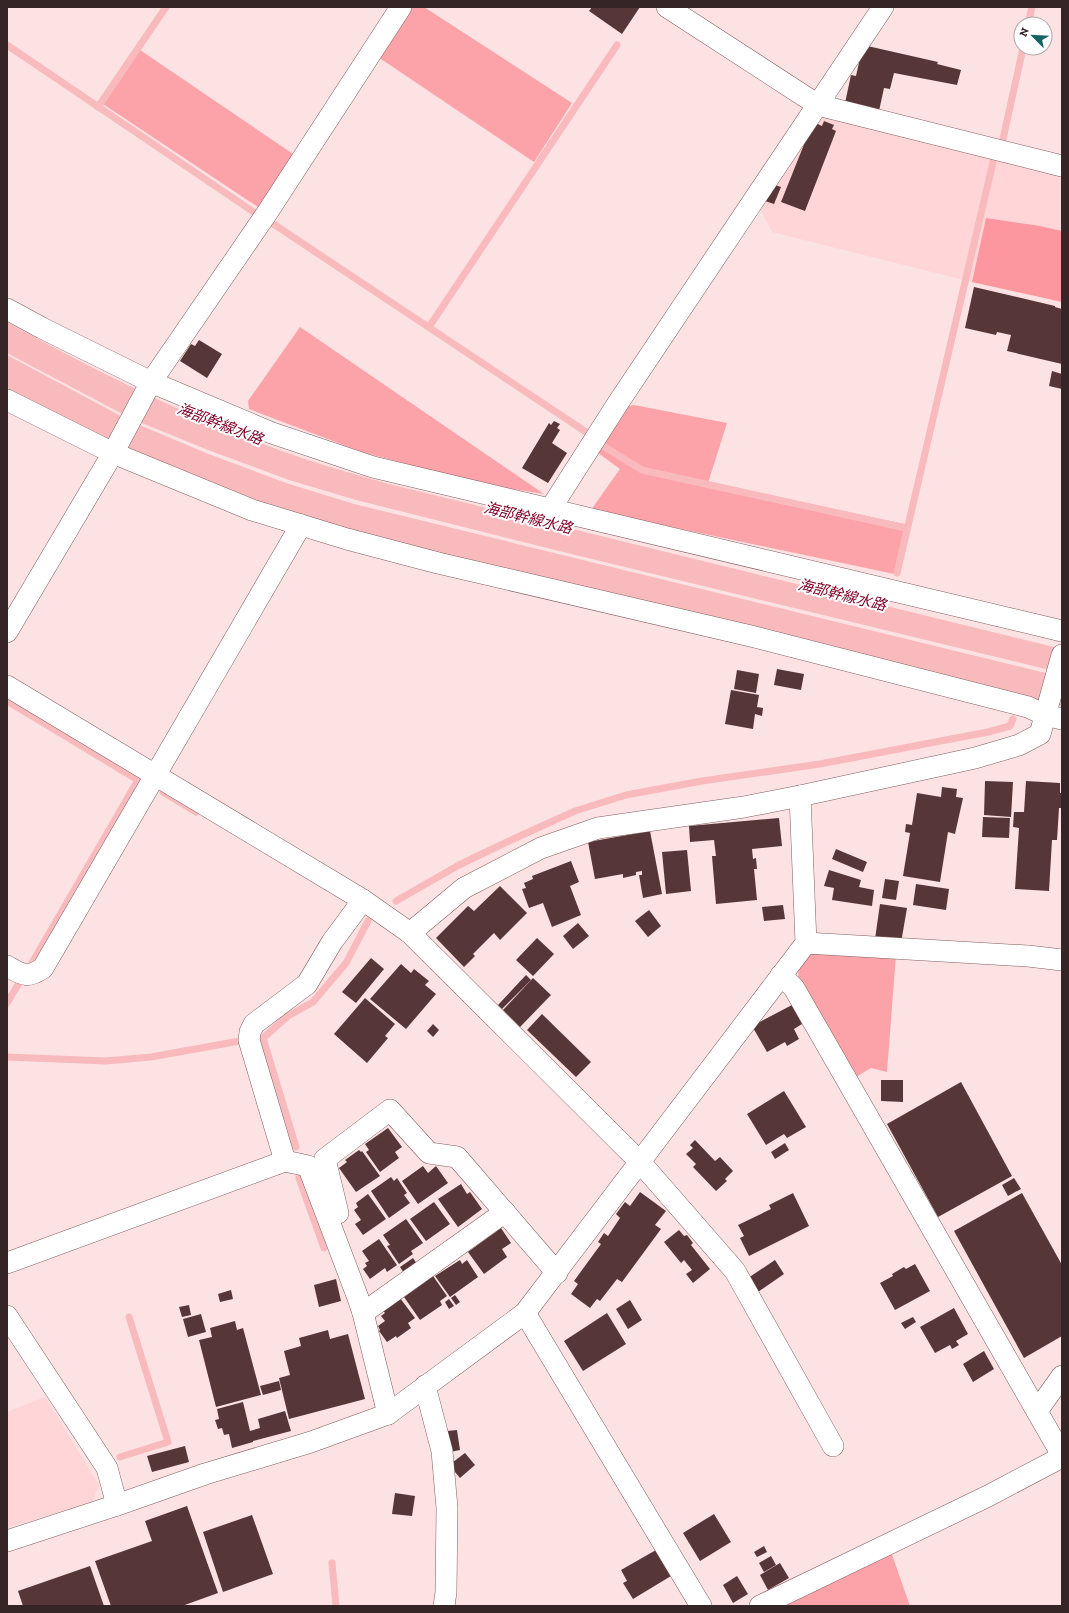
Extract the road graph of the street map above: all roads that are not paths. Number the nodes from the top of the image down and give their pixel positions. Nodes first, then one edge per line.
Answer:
1 (401, 7) edge
2 (666, 7) edge
3 (883, 7) edge
4 (818, 106) junction
5 (1062, 166) edge
6 (7, 309) edge
7 (148, 387) junction
8 (7, 400) edge
9 (113, 453) junction
10 (551, 508) junction
11 (301, 525) junction
12 (1062, 631) edge
13 (7, 632) edge
14 (1062, 655) edge
15 (7, 686) edge
16 (1054, 717) edge
17 (156, 776) junction
18 (800, 796) junction
19 (363, 900) junction
20 (410, 932) junction
21 (806, 943) junction
22 (1062, 960) edge
23 (7, 966) edge
24 (781, 975) junction
25 (285, 1161) junction
26 (640, 1162) junction
27 (505, 1212) junction
28 (7, 1263) edge
29 (557, 1273) junction
30 (360, 1306) junction
31 (525, 1313) junction
32 (7, 1316) edge
33 (1062, 1376) edge
34 (425, 1386) junction
35 (1037, 1411) junction
36 (388, 1414) junction
37 (833, 1446) dead end
38 (1062, 1456) edge
39 (117, 1505) junction
40 (7, 1541) edge
41 (444, 1606) edge
42 (701, 1606) edge
43 (760, 1606) edge

1 - 7 street
2 - 4 street
3 - 4 street
4 - 5 street
4 - 10 street
6 - 7 street
7 - 9 street
7 - 10 street
8 - 9 street
9 - 11 street
9 - 13 street
10 - 12 street
11 - 16 street
11 - 17 street
14 - 16 street
15 - 17 street
16 - 18 street
17 - 19 street
17 - 23 street
18 - 20 street
18 - 21 street
19 - 20 street
19 - 25 street
20 - 26 street
21 - 22 street
21 - 24 street
24 - 26 street
24 - 35 street
25 - 28 street
25 - 30 street
26 - 29 street
26 - 37 street
27 - 29 street
27 - 30 street
27 - 30 street
29 - 31 street
30 - 36 street
31 - 34 street
31 - 42 street
32 - 39 street
33 - 35 street
34 - 36 street
34 - 41 street
35 - 38 street
36 - 39 street
38 - 43 street
39 - 40 street

